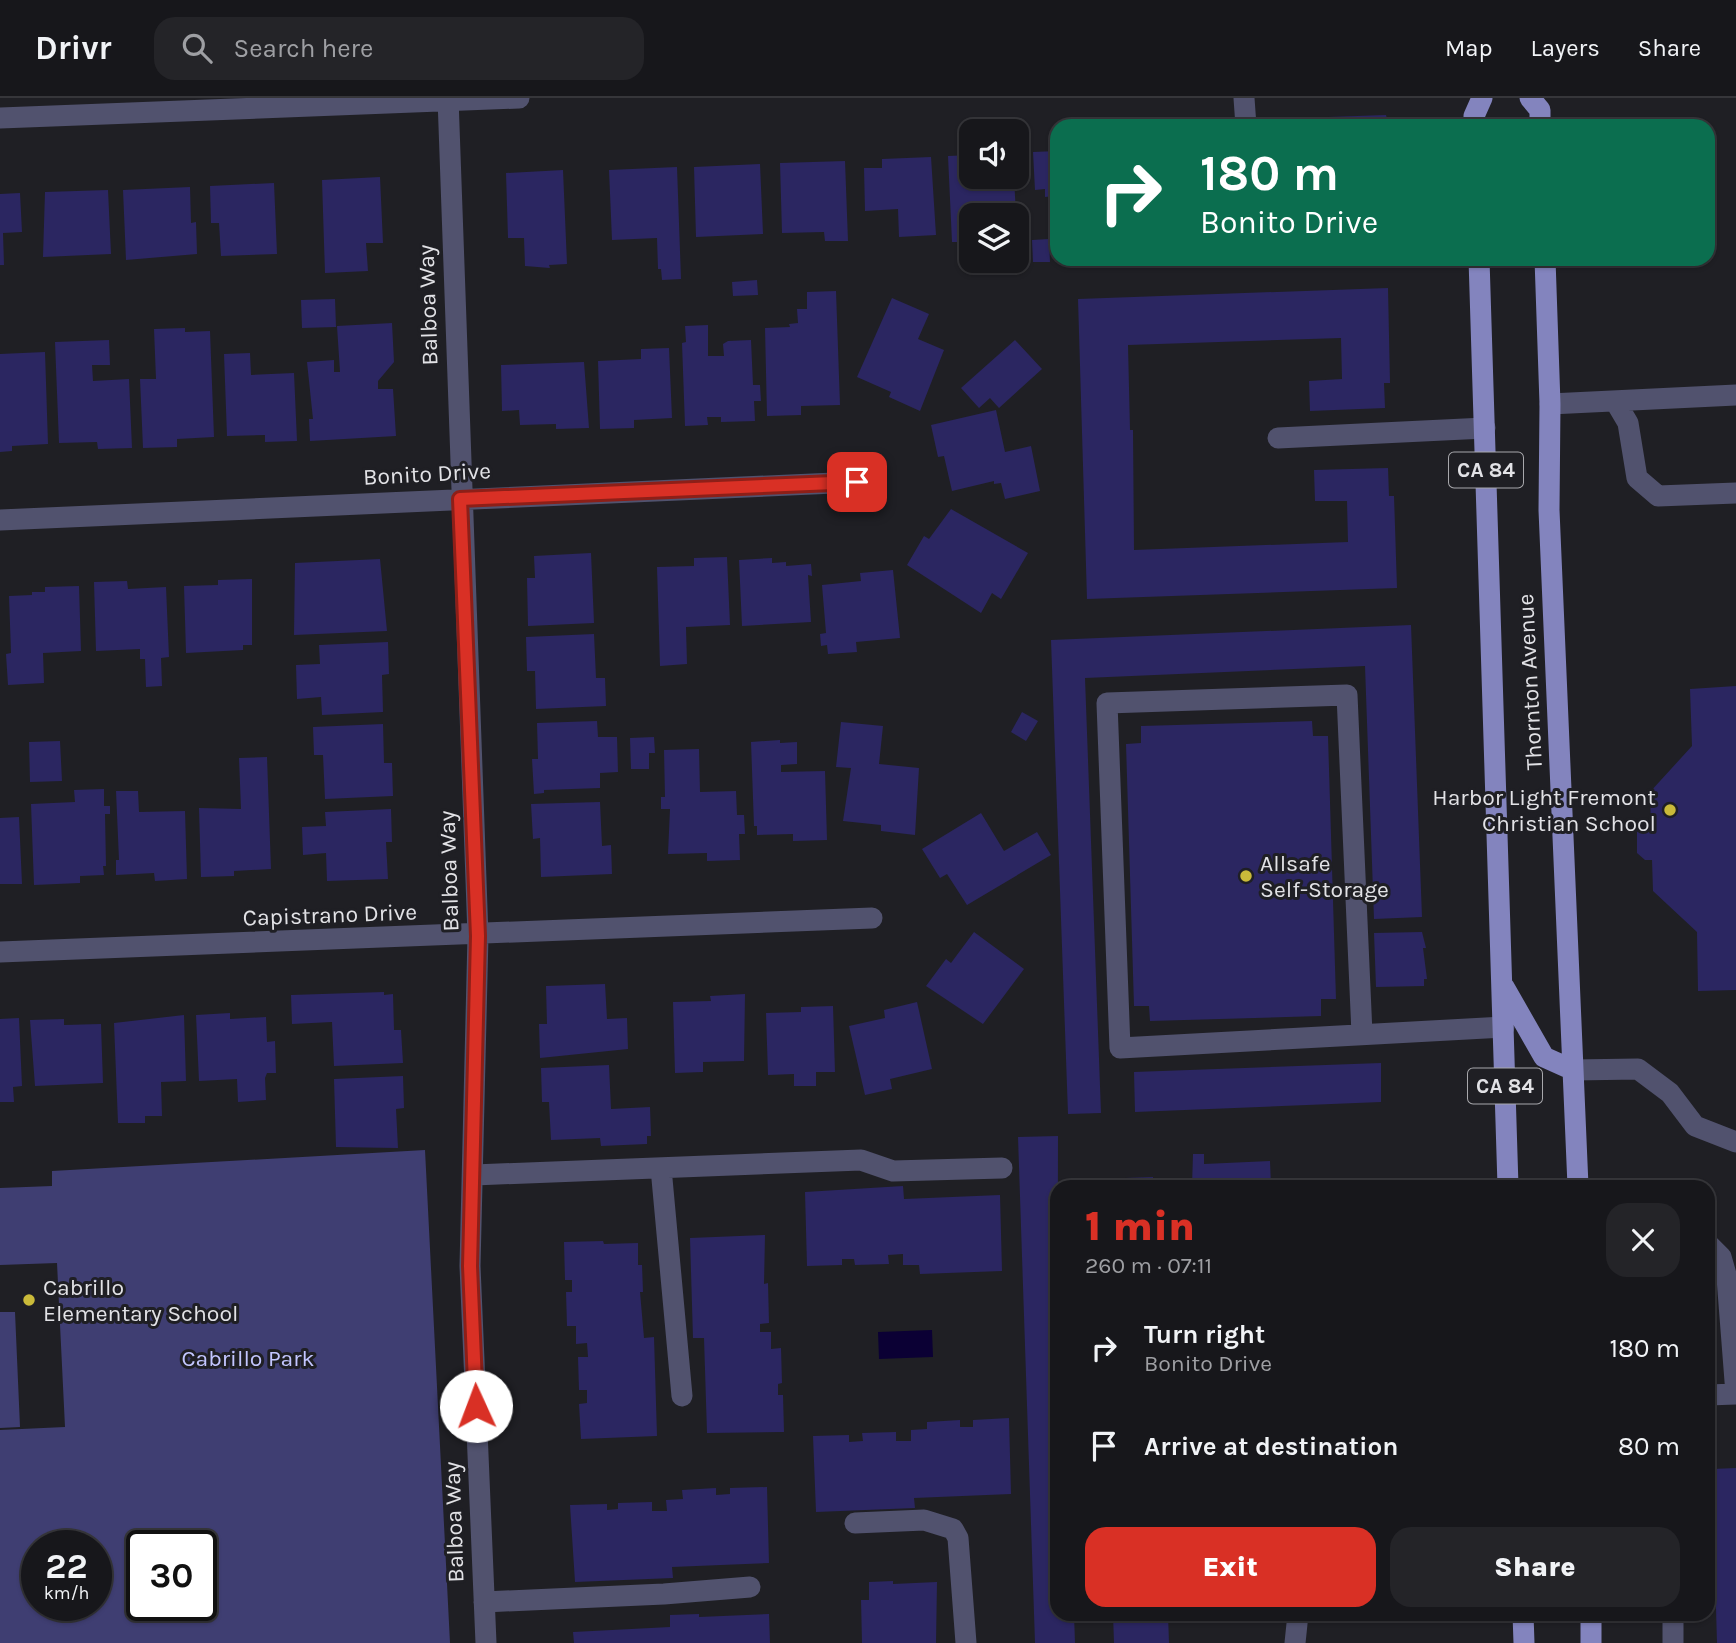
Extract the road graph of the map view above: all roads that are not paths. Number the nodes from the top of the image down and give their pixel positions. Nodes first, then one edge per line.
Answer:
1 (520, 98) edge
2 (1244, 98) edge
3 (1482, 98) edge
4 (1530, 98) edge
5 (448, 99) edge
6 (0, 118) edge
7 (1246, 119) edge
8 (1474, 119) edge
9 (1540, 119) edge
10 (1479, 266) edge
11 (1545, 266) edge
12 (1736, 395) edge
13 (1615, 401) junction
14 (1550, 404) junction
15 (1485, 428) junction
16 (1278, 438) dead end
17 (857, 482) dead end
18 (1736, 493) edge
19 (460, 499) junction
20 (0, 520) edge
21 (873, 918) dead end
22 (478, 936) junction
23 (0, 953) edge
24 (1503, 985) junction
25 (1504, 1027) junction
26 (1362, 1034) junction
27 (1573, 1070) junction
28 (1736, 1142) edge
29 (662, 1168) junction
30 (1002, 1168) dead end
31 (474, 1175) junction
32 (1508, 1180) edge
33 (1578, 1180) edge
34 (1715, 1251) edge
35 (1736, 1394) edge
36 (1715, 1395) edge
37 (682, 1396) dead end
38 (855, 1523) dead end
39 (750, 1587) dead end
40 (484, 1602) junction
41 (1298, 1621) edge
42 (1523, 1621) edge
43 (1591, 1621) edge
44 (1673, 1621) edge
45 (486, 1643) edge
46 (965, 1643) edge
47 (1296, 1643) edge
48 (1524, 1643) edge
49 (1591, 1643) edge
50 (1673, 1643) edge

1 - 5 street
2 - 7 street
3 - 8 main road
4 - 9 main road
5 - 6 street
5 - 19 street, Balboa Way
10 - 15 main road, Thornton Avenue / CA 84
11 - 14 main road, Thornton Avenue / CA 84
12 - 13 street
13 - 14 street
13 - 18 street
14 - 27 main road, Thornton Avenue / CA 84
15 - 16 street
15 - 24 main road, Thornton Avenue / CA 84
17 - 19 street, Bonito Drive
19 - 20 street, Bonito Drive
19 - 22 street, Balboa Way
21 - 22 street, Capistrano Drive
22 - 23 street, Capistrano Drive
22 - 31 street, Balboa Way
24 - 25 main road, Thornton Avenue / CA 84
24 - 27 main road
25 - 26 street
25 - 32 main road, Thornton Avenue / CA 84
26 - 26 street
27 - 28 street
27 - 33 main road, Thornton Avenue / CA 84
29 - 30 street
29 - 31 street
29 - 37 street
31 - 40 street, Balboa Way
34 - 35 street
35 - 36 street
38 - 46 street
39 - 40 street
40 - 45 street, Balboa Way
41 - 47 street
42 - 48 main road
43 - 49 main road
44 - 50 street

